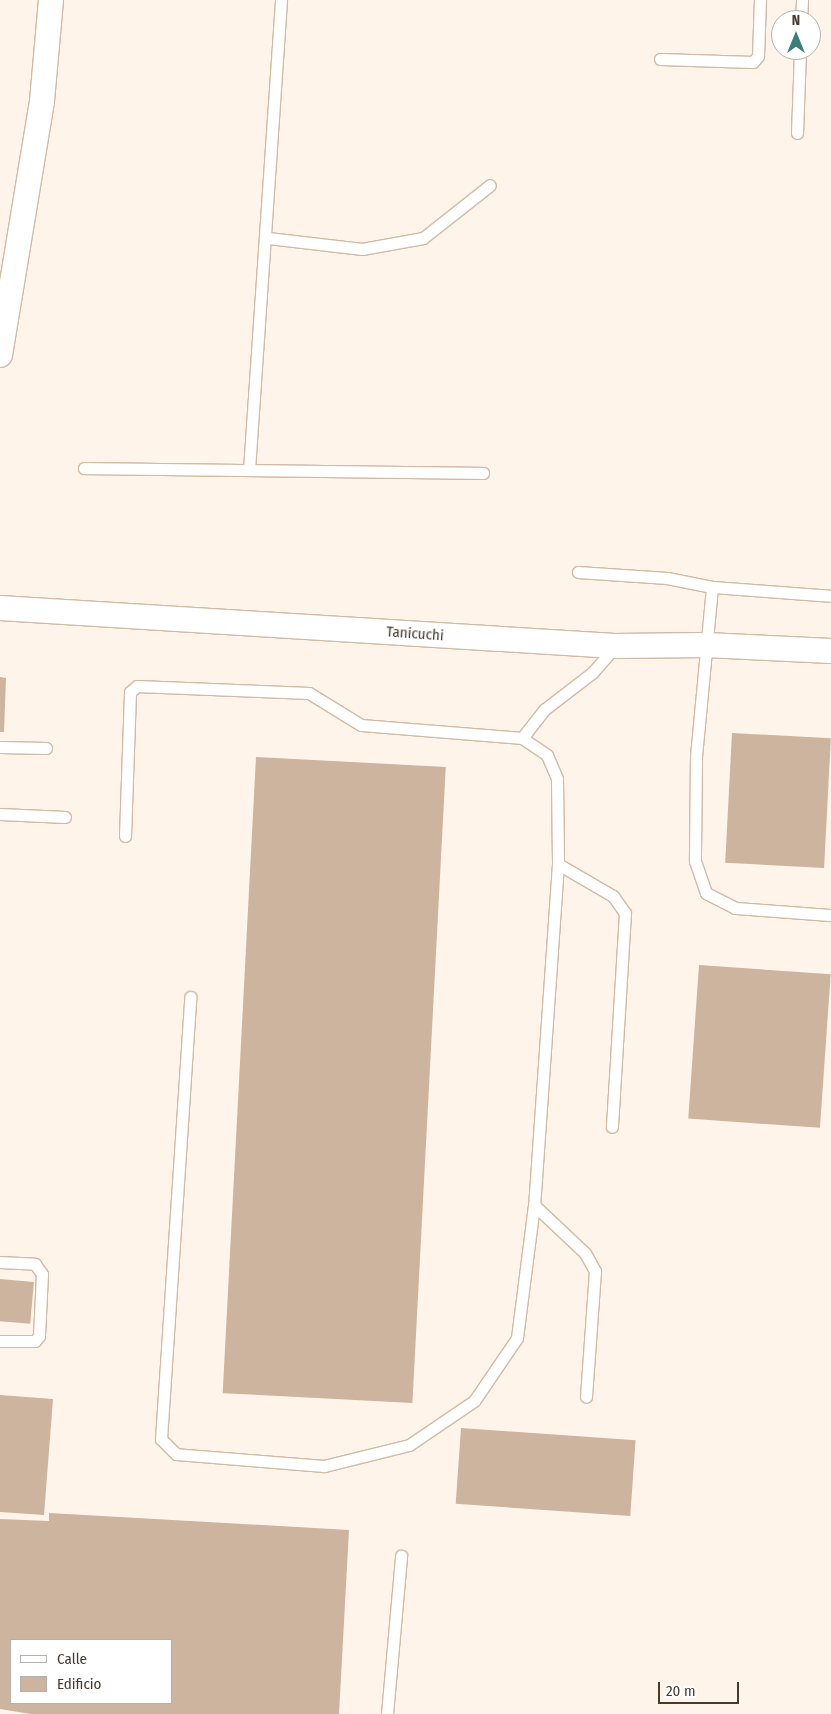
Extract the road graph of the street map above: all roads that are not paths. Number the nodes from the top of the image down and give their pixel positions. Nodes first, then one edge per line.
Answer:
1 (51, 0) edge
2 (282, 0) edge
3 (760, 0) edge
4 (660, 59) dead end
5 (800, 60) edge
6 (797, 133) dead end
7 (490, 185) dead end
8 (268, 238) junction
9 (0, 354) edge
10 (84, 468) dead end
11 (249, 470) junction
12 (483, 473) dead end
13 (578, 572) dead end
14 (712, 586) junction
15 (831, 596) edge
16 (0, 608) edge
17 (706, 645) junction
18 (615, 646) junction
19 (831, 651) edge
20 (522, 738) junction
21 (0, 747) edge
22 (46, 748) dead end
23 (0, 814) edge
24 (65, 817) dead end
25 (124, 836) dead end
26 (558, 864) junction
27 (831, 915) edge
28 (190, 997) dead end
29 (612, 1127) dead end
30 (534, 1205) junction
31 (0, 1262) edge
32 (0, 1341) edge
33 (586, 1397) dead end
34 (401, 1556) dead end
35 (387, 1714) edge

1 - 9 street
2 - 8 lane
3 - 4 lane
5 - 6 lane
7 - 8 lane
8 - 11 lane
10 - 11 lane
11 - 12 lane
13 - 14 lane
14 - 15 lane
14 - 17 lane
16 - 18 street, Tanicuchi
17 - 18 street, Tanicuchi
17 - 19 street, Tanicuchi
17 - 27 lane
18 - 20 lane
20 - 25 lane
20 - 26 lane
21 - 22 lane
23 - 24 lane
26 - 29 lane
26 - 30 lane
28 - 30 lane
30 - 33 lane
31 - 32 lane
34 - 35 lane

